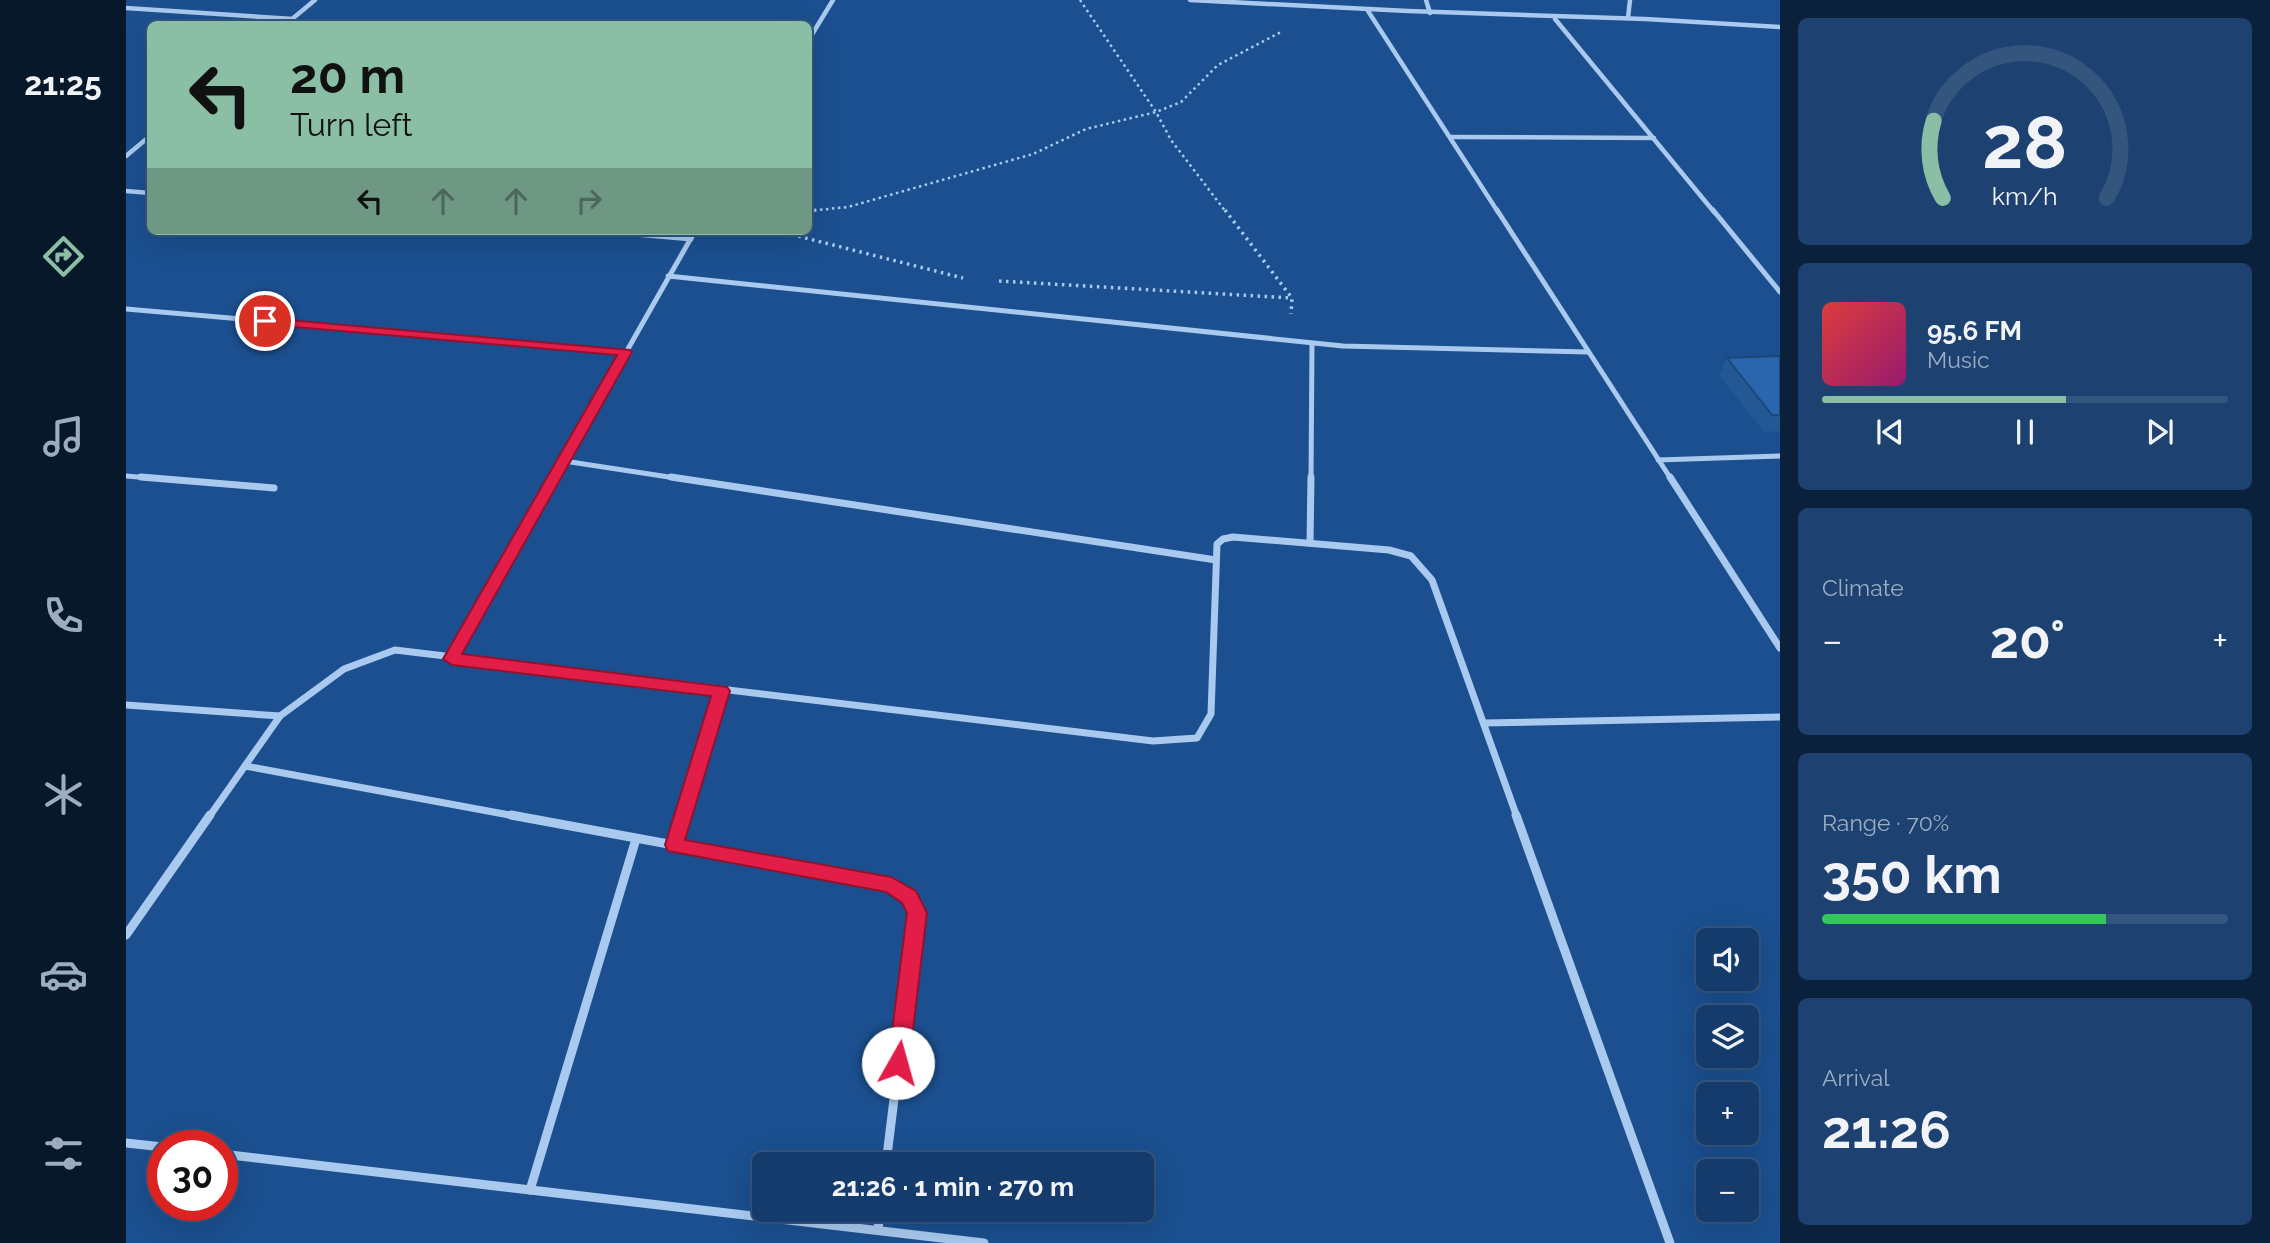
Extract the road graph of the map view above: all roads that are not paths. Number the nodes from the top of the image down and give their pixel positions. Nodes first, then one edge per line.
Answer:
1 (315, 0) edge
2 (833, 0) edge
3 (1190, 0) edge
4 (1426, 0) edge
5 (1630, 0) edge
6 (126, 8) edge
7 (1368, 11) junction
8 (1430, 13) junction
9 (1628, 18) junction
10 (293, 19) junction
11 (1555, 19) junction
12 (290, 21) edge
13 (1780, 27) edge
14 (812, 34) edge
15 (1450, 137) junction
16 (147, 138) edge
17 (1654, 138) junction
18 (126, 156) edge
19 (126, 191) edge
20 (147, 193) edge
21 (646, 235) edge
22 (693, 235) edge
23 (691, 239) junction
24 (668, 276) junction
25 (1780, 292) edge
26 (126, 309) edge
27 (1312, 343) junction
28 (625, 352) junction
29 (1588, 352) junction
30 (1780, 456) edge
31 (1658, 460) junction
32 (564, 461) junction
33 (126, 476) edge
34 (274, 488) dead end
35 (1310, 543) junction
36 (1216, 560) junction
37 (1780, 648) edge
38 (452, 659) junction
39 (721, 691) junction
40 (126, 705) edge
41 (281, 716) junction
42 (1780, 717) edge
43 (1484, 723) junction
44 (245, 766) junction
45 (636, 839) junction
46 (675, 845) junction
47 (126, 935) edge
48 (126, 1143) edge
49 (147, 1145) edge
50 (887, 1152) edge
51 (238, 1156) edge
52 (530, 1190) junction
53 (879, 1222) edge
54 (878, 1230) junction
55 (984, 1243) edge
56 (1670, 1243) edge

1 - 10 street
2 - 14 street
3 - 7 street
4 - 8 street
5 - 9 street
6 - 10 street
7 - 8 street
7 - 15 street
8 - 11 street
9 - 11 street
9 - 13 street
10 - 12 street
11 - 17 street
15 - 17 street
15 - 29 street
16 - 18 street
17 - 25 street
19 - 20 street
21 - 23 street
22 - 23 street
23 - 24 street
24 - 27 street
24 - 28 street
26 - 28 street
27 - 29 street
27 - 35 street
28 - 32 street
29 - 31 street
30 - 31 street
31 - 37 street
32 - 36 street
32 - 38 street
33 - 34 street
35 - 36 street
35 - 43 street
36 - 39 street
38 - 39 street
38 - 41 street
39 - 46 street
40 - 41 street
41 - 44 street
42 - 43 street
43 - 56 street
44 - 45 street
44 - 47 street
45 - 46 street
45 - 52 street
46 - 50 street
48 - 49 street
51 - 52 street
52 - 54 street
53 - 54 street
54 - 55 street

